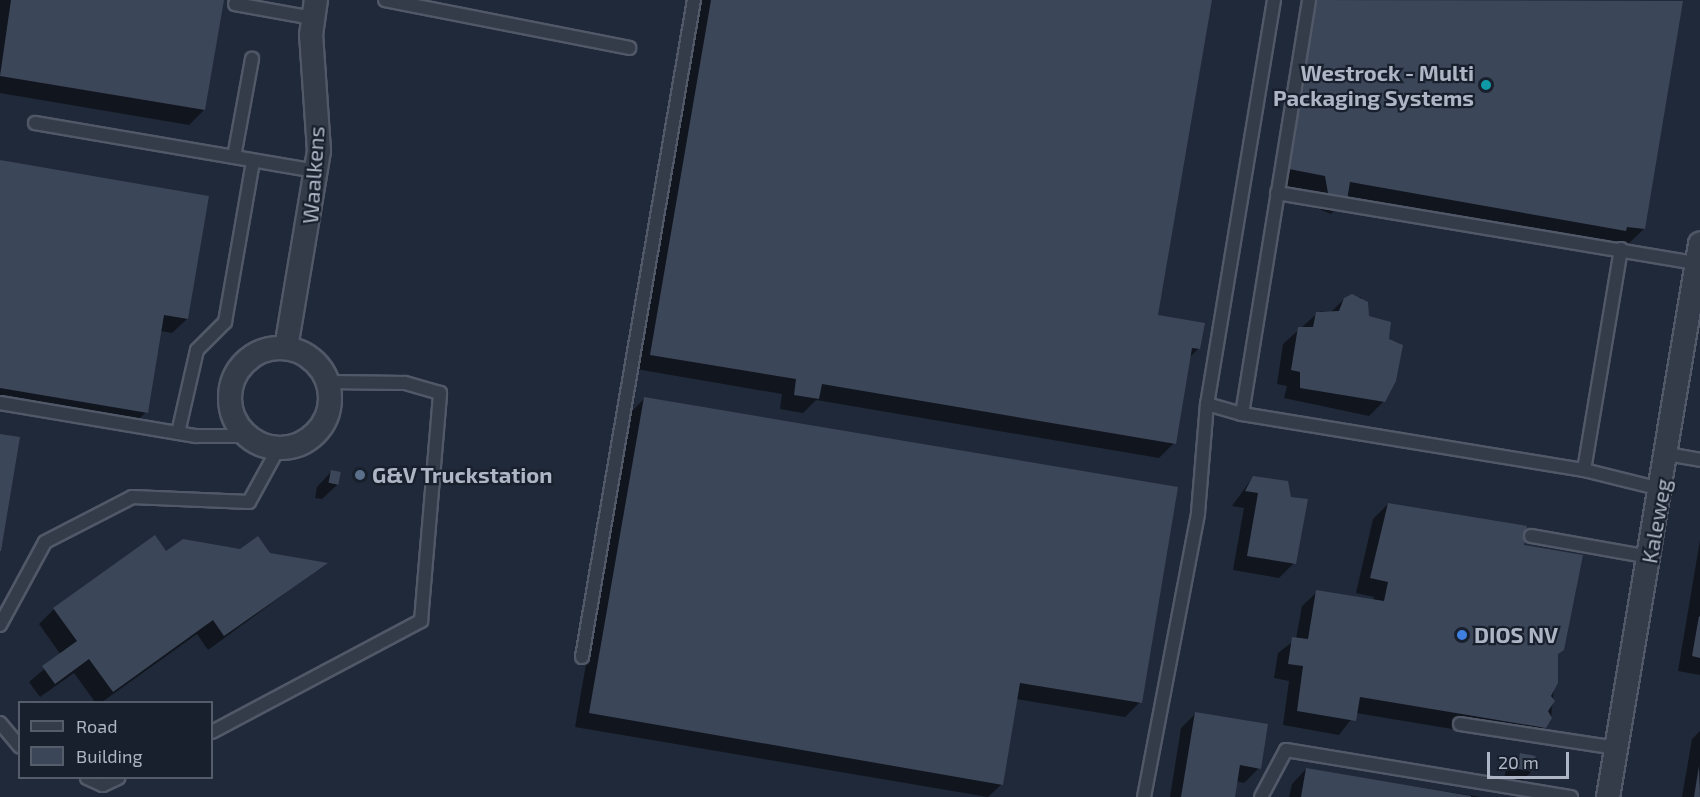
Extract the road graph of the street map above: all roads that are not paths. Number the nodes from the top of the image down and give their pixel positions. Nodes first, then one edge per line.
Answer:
1 (385, 0) edge
2 (694, 0) edge
3 (1274, 0) edge
4 (1310, 0) edge
5 (235, 4) dead end
6 (314, 9) edge
7 (629, 48) dead end
8 (252, 59) dead end
9 (35, 123) dead end
10 (234, 157) junction
11 (253, 160) junction
12 (316, 171) junction
13 (1277, 193) junction
14 (1621, 249) junction
15 (1699, 253) edge
16 (1696, 298) edge
17 (286, 348) junction
18 (329, 382) junction
19 (0, 403) edge
20 (1207, 404) junction
21 (1242, 414) junction
22 (178, 433) junction
23 (247, 436) junction
24 (278, 449) junction
25 (1667, 454) junction
26 (1700, 460) edge
27 (1584, 470) junction
28 (1661, 489) junction
29 (1531, 536) dead end
30 (1650, 557) junction
31 (0, 625) edge
32 (582, 657) dead end
33 (0, 723) edge
34 (1460, 724) dead end
35 (213, 731) edge
36 (18, 745) edge
37 (1617, 748) junction
38 (91, 779) edge
39 (114, 779) edge
40 (1144, 797) edge
41 (1261, 797) edge
42 (1571, 797) edge
43 (1608, 797) edge

1 - 7 lane
2 - 32 lane
3 - 20 lane
4 - 13 lane
5 - 6 lane
6 - 12 street, Waalkens
8 - 10 lane
9 - 10 lane
10 - 11 lane
11 - 12 lane
11 - 22 lane
12 - 17 street, Waalkens
13 - 14 lane
13 - 21 lane
14 - 15 lane
14 - 27 lane
15 - 16 street, Kaleweg
16 - 25 street, Kaleweg
17 - 18 street
17 - 23 street
18 - 24 street
18 - 35 lane
19 - 22 lane
20 - 21 lane
20 - 40 lane
21 - 27 lane
22 - 23 lane
23 - 24 street
24 - 31 lane
25 - 26 lane
25 - 28 street, Kaleweg
27 - 28 lane
28 - 30 street, Kaleweg
29 - 30 lane
30 - 37 street, Kaleweg
33 - 36 lane
34 - 37 lane
37 - 43 street, Kaleweg
38 - 39 lane
41 - 42 lane

